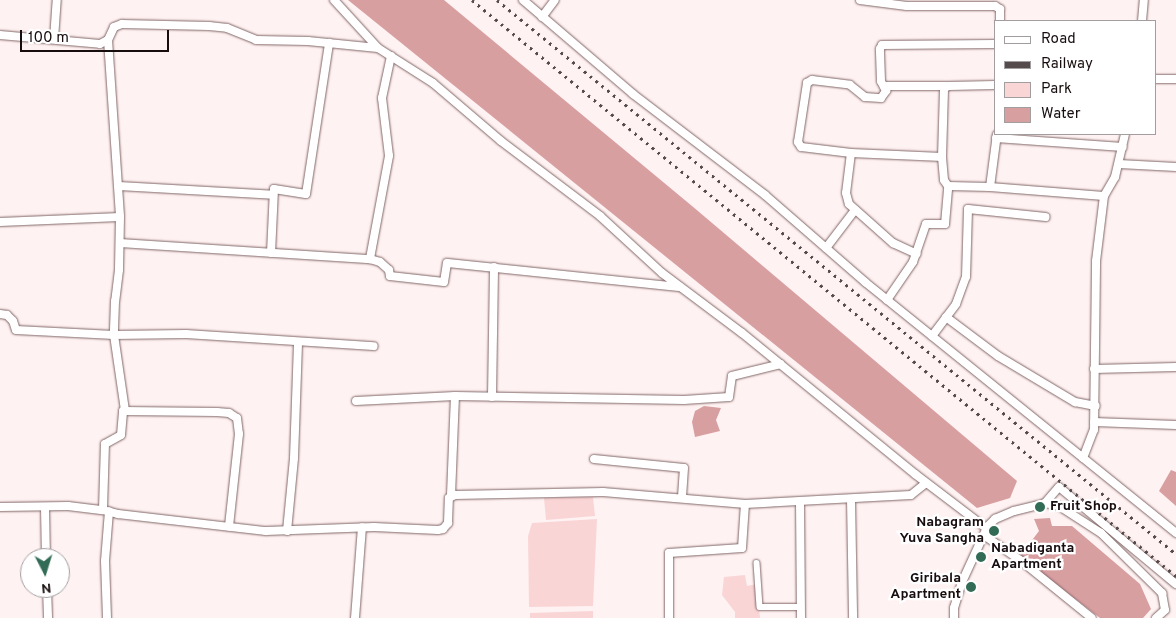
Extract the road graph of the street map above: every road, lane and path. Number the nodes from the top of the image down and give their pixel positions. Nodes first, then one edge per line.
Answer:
1 (57, 0) edge
2 (334, 0) edge
3 (523, 0) edge
4 (555, 0) edge
5 (864, 0) edge
6 (1144, 0) edge
7 (542, 18) junction
8 (1000, 20) edge
9 (1142, 20) edge
10 (0, 35) edge
11 (54, 39) junction
12 (108, 40) junction
13 (329, 43) junction
14 (994, 44) edge
15 (378, 48) junction
16 (391, 56) junction
17 (1156, 79) edge
18 (1176, 79) edge
19 (994, 85) edge
20 (884, 86) junction
21 (946, 86) junction
22 (1125, 135) edge
23 (996, 136) edge
24 (1123, 147) junction
25 (851, 152) junction
26 (942, 157) junction
27 (1119, 164) junction
28 (1176, 167) edge
29 (119, 186) junction
30 (948, 186) junction
31 (990, 186) junction
32 (273, 194) junction
33 (1104, 196) junction
34 (854, 210) junction
35 (120, 217) junction
36 (1046, 217) dead end
37 (0, 222) edge
38 (120, 243) junction
39 (826, 248) junction
40 (271, 253) junction
41 (917, 254) junction
42 (370, 260) junction
43 (494, 267) junction
44 (680, 288) junction
45 (887, 300) junction
46 (0, 314) edge
47 (946, 317) junction
48 (114, 335) junction
49 (932, 336) junction
50 (298, 343) junction
51 (374, 346) dead end
52 (781, 364) junction
53 (1176, 367) edge
54 (1094, 369) junction
55 (456, 396) junction
56 (492, 397) junction
57 (356, 400) dead end
58 (1096, 406) junction
59 (126, 410) junction
60 (1094, 422) junction
61 (1176, 426) edge
62 (594, 458) dead end
63 (1083, 458) junction
64 (926, 483) junction
65 (451, 495) junction
66 (682, 497) junction
67 (851, 499) junction
68 (800, 502) junction
69 (1045, 503) junction
70 (745, 504) junction
71 (0, 507) edge
72 (45, 507) junction
73 (106, 510) junction
74 (229, 526) junction
75 (362, 528) junction
76 (287, 531) junction
77 (985, 532) junction
78 (1176, 533) edge
79 (46, 548) edge
80 (757, 564) dead end
81 (1176, 584) edge
82 (47, 598) edge
83 (801, 607) junction
84 (48, 618) edge
85 (107, 618) edge
86 (355, 618) edge
87 (669, 618) edge
88 (801, 618) edge
89 (853, 618) edge
90 (954, 618) edge
91 (1092, 618) edge
92 (1156, 618) edge

1 - 11 street
2 - 15 street
3 - 7 street
4 - 7 street
5 - 8 street
6 - 9 street
7 - 39 street
10 - 11 street
11 - 12 street
12 - 13 street
12 - 29 street
13 - 15 street
13 - 32 street
14 - 20 street
15 - 16 street
16 - 42 street
16 - 44 street
17 - 18 street
19 - 21 street
20 - 21 street
20 - 25 street
21 - 26 street
22 - 24 street
23 - 24 street
23 - 31 street
24 - 27 street
25 - 26 street
25 - 34 street
26 - 30 street
27 - 28 street
27 - 33 street
29 - 32 street
29 - 35 street
30 - 31 street
30 - 41 street
31 - 33 street
32 - 40 street
33 - 54 street
34 - 39 street
34 - 41 street
35 - 37 street
35 - 38 street
36 - 47 street
38 - 40 street
38 - 48 street
39 - 45 street
40 - 42 street
41 - 45 street
42 - 43 street
43 - 44 street
43 - 56 street
44 - 52 street
45 - 49 street
46 - 48 street
47 - 49 street
47 - 58 street
48 - 50 street
48 - 59 street
49 - 63 street
50 - 51 street
50 - 76 street
52 - 56 street
52 - 64 street
53 - 54 street
54 - 58 street
55 - 56 street
55 - 57 street
55 - 65 street
58 - 60 street
59 - 73 street
59 - 74 street
60 - 61 street
60 - 63 street
62 - 66 street
63 - 78 street
64 - 67 street
64 - 77 street
65 - 66 street
65 - 75 street
66 - 70 street
67 - 68 street
67 - 89 street
68 - 70 street
68 - 83 street
69 - 77 street
69 - 81 street
69 - 92 street
70 - 87 street
71 - 72 street
72 - 73 street
72 - 79 street
73 - 74 street
73 - 85 street
74 - 76 street
75 - 76 street
75 - 86 street
77 - 90 street
77 - 91 street
80 - 83 street
82 - 84 street
83 - 88 street

